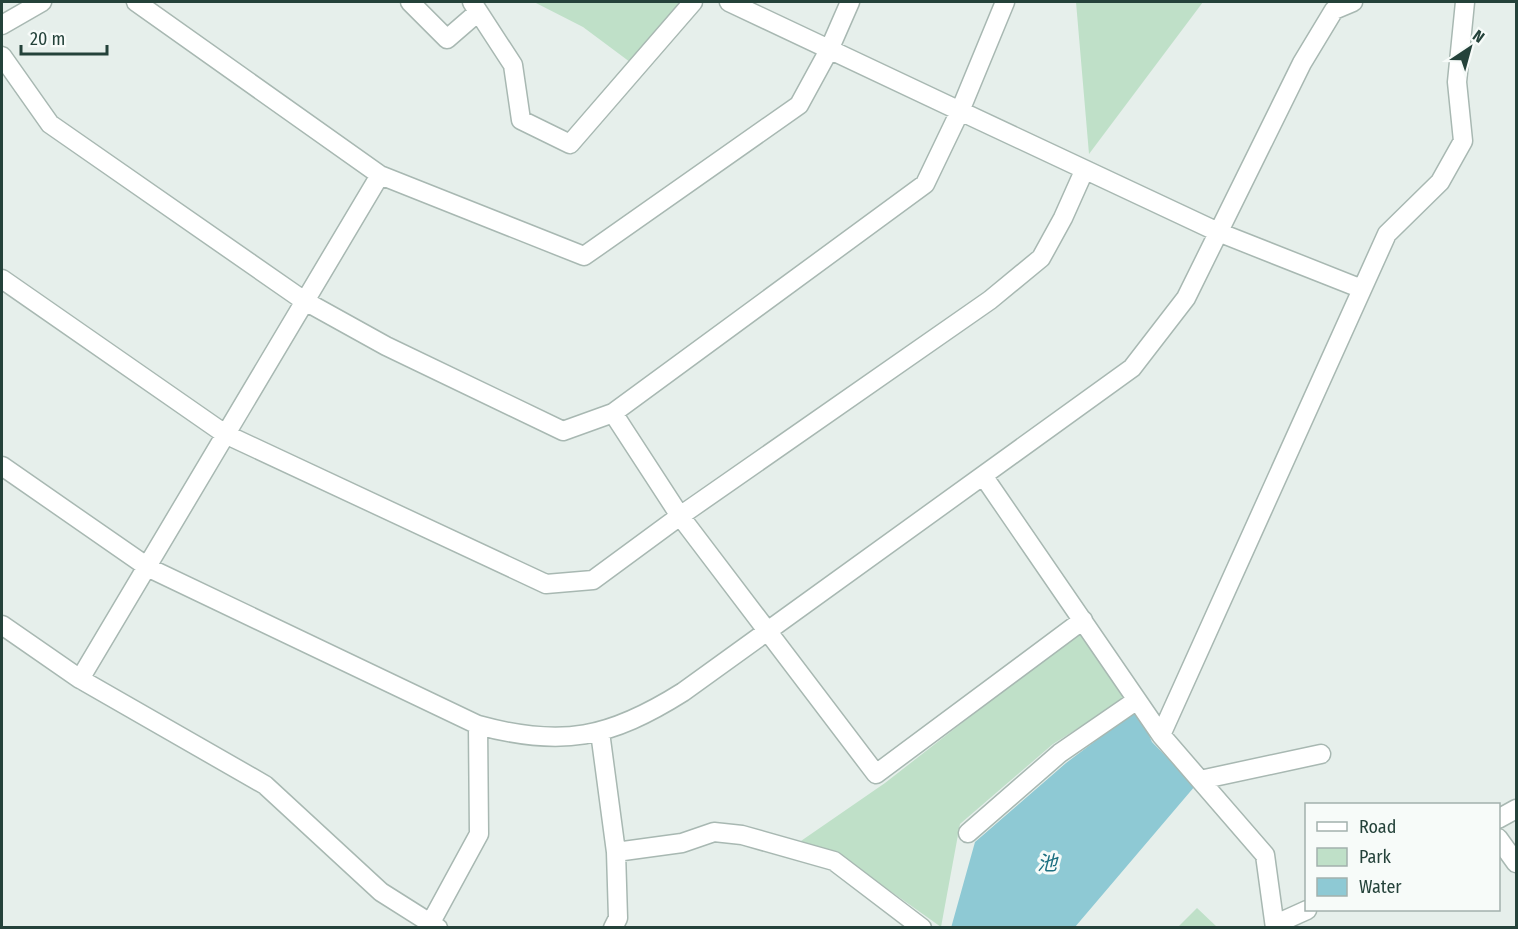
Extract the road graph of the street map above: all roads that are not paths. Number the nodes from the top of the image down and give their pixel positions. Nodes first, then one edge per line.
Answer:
1 (42, 2) edge
2 (136, 2) edge
3 (410, 2) edge
4 (693, 2) edge
5 (729, 2) edge
6 (850, 2) edge
7 (1005, 2) edge
8 (1353, 2) edge
9 (1465, 2) edge
10 (1331, 6) edge
11 (474, 7) edge
12 (2, 25) edge
13 (829, 50) junction
14 (2, 56) edge
15 (960, 111) junction
16 (1084, 171) junction
17 (380, 175) junction
18 (1218, 232) junction
19 (2, 279) edge
20 (1362, 290) junction
21 (303, 300) junction
22 (613, 413) junction
23 (225, 434) junction
24 (2, 466) edge
25 (984, 477) junction
26 (680, 516) junction
27 (149, 568) junction
28 (1083, 620) junction
29 (2, 625) edge
30 (767, 632) junction
31 (80, 679) junction
32 (1137, 700) junction
33 (478, 725) junction
34 (600, 732) junction
35 (1161, 735) junction
36 (1321, 754) dead end
37 (1200, 780) junction
38 (1516, 809) edge
39 (1500, 818) edge
40 (968, 833) dead end
41 (1500, 841) edge
42 (616, 852) junction
43 (1516, 862) edge
44 (1305, 910) edge
45 (434, 926) edge
46 (1276, 926) edge
47 (613, 927) edge
48 (922, 927) edge

1 - 12 street
2 - 17 street
3 - 11 street
4 - 11 street
5 - 13 street
6 - 13 street
7 - 15 street
8 - 10 street
9 - 20 street
10 - 18 street
13 - 15 street
13 - 17 street
14 - 21 street
15 - 16 street
15 - 22 street
16 - 18 street
16 - 26 street
17 - 21 street
18 - 20 street
18 - 25 street
19 - 23 street
20 - 35 street
21 - 22 street
21 - 23 street
22 - 26 street
23 - 26 street
23 - 27 street
24 - 27 street
25 - 28 street
25 - 30 street
26 - 30 street
27 - 31 street
27 - 33 street
28 - 30 street
28 - 32 street
29 - 31 street
30 - 34 street
31 - 45 street
32 - 35 street
32 - 40 street
33 - 34 street
33 - 45 street
34 - 42 street
35 - 37 street
36 - 37 street
37 - 46 street
38 - 39 street
41 - 43 street
42 - 47 street
42 - 48 street
44 - 46 street

